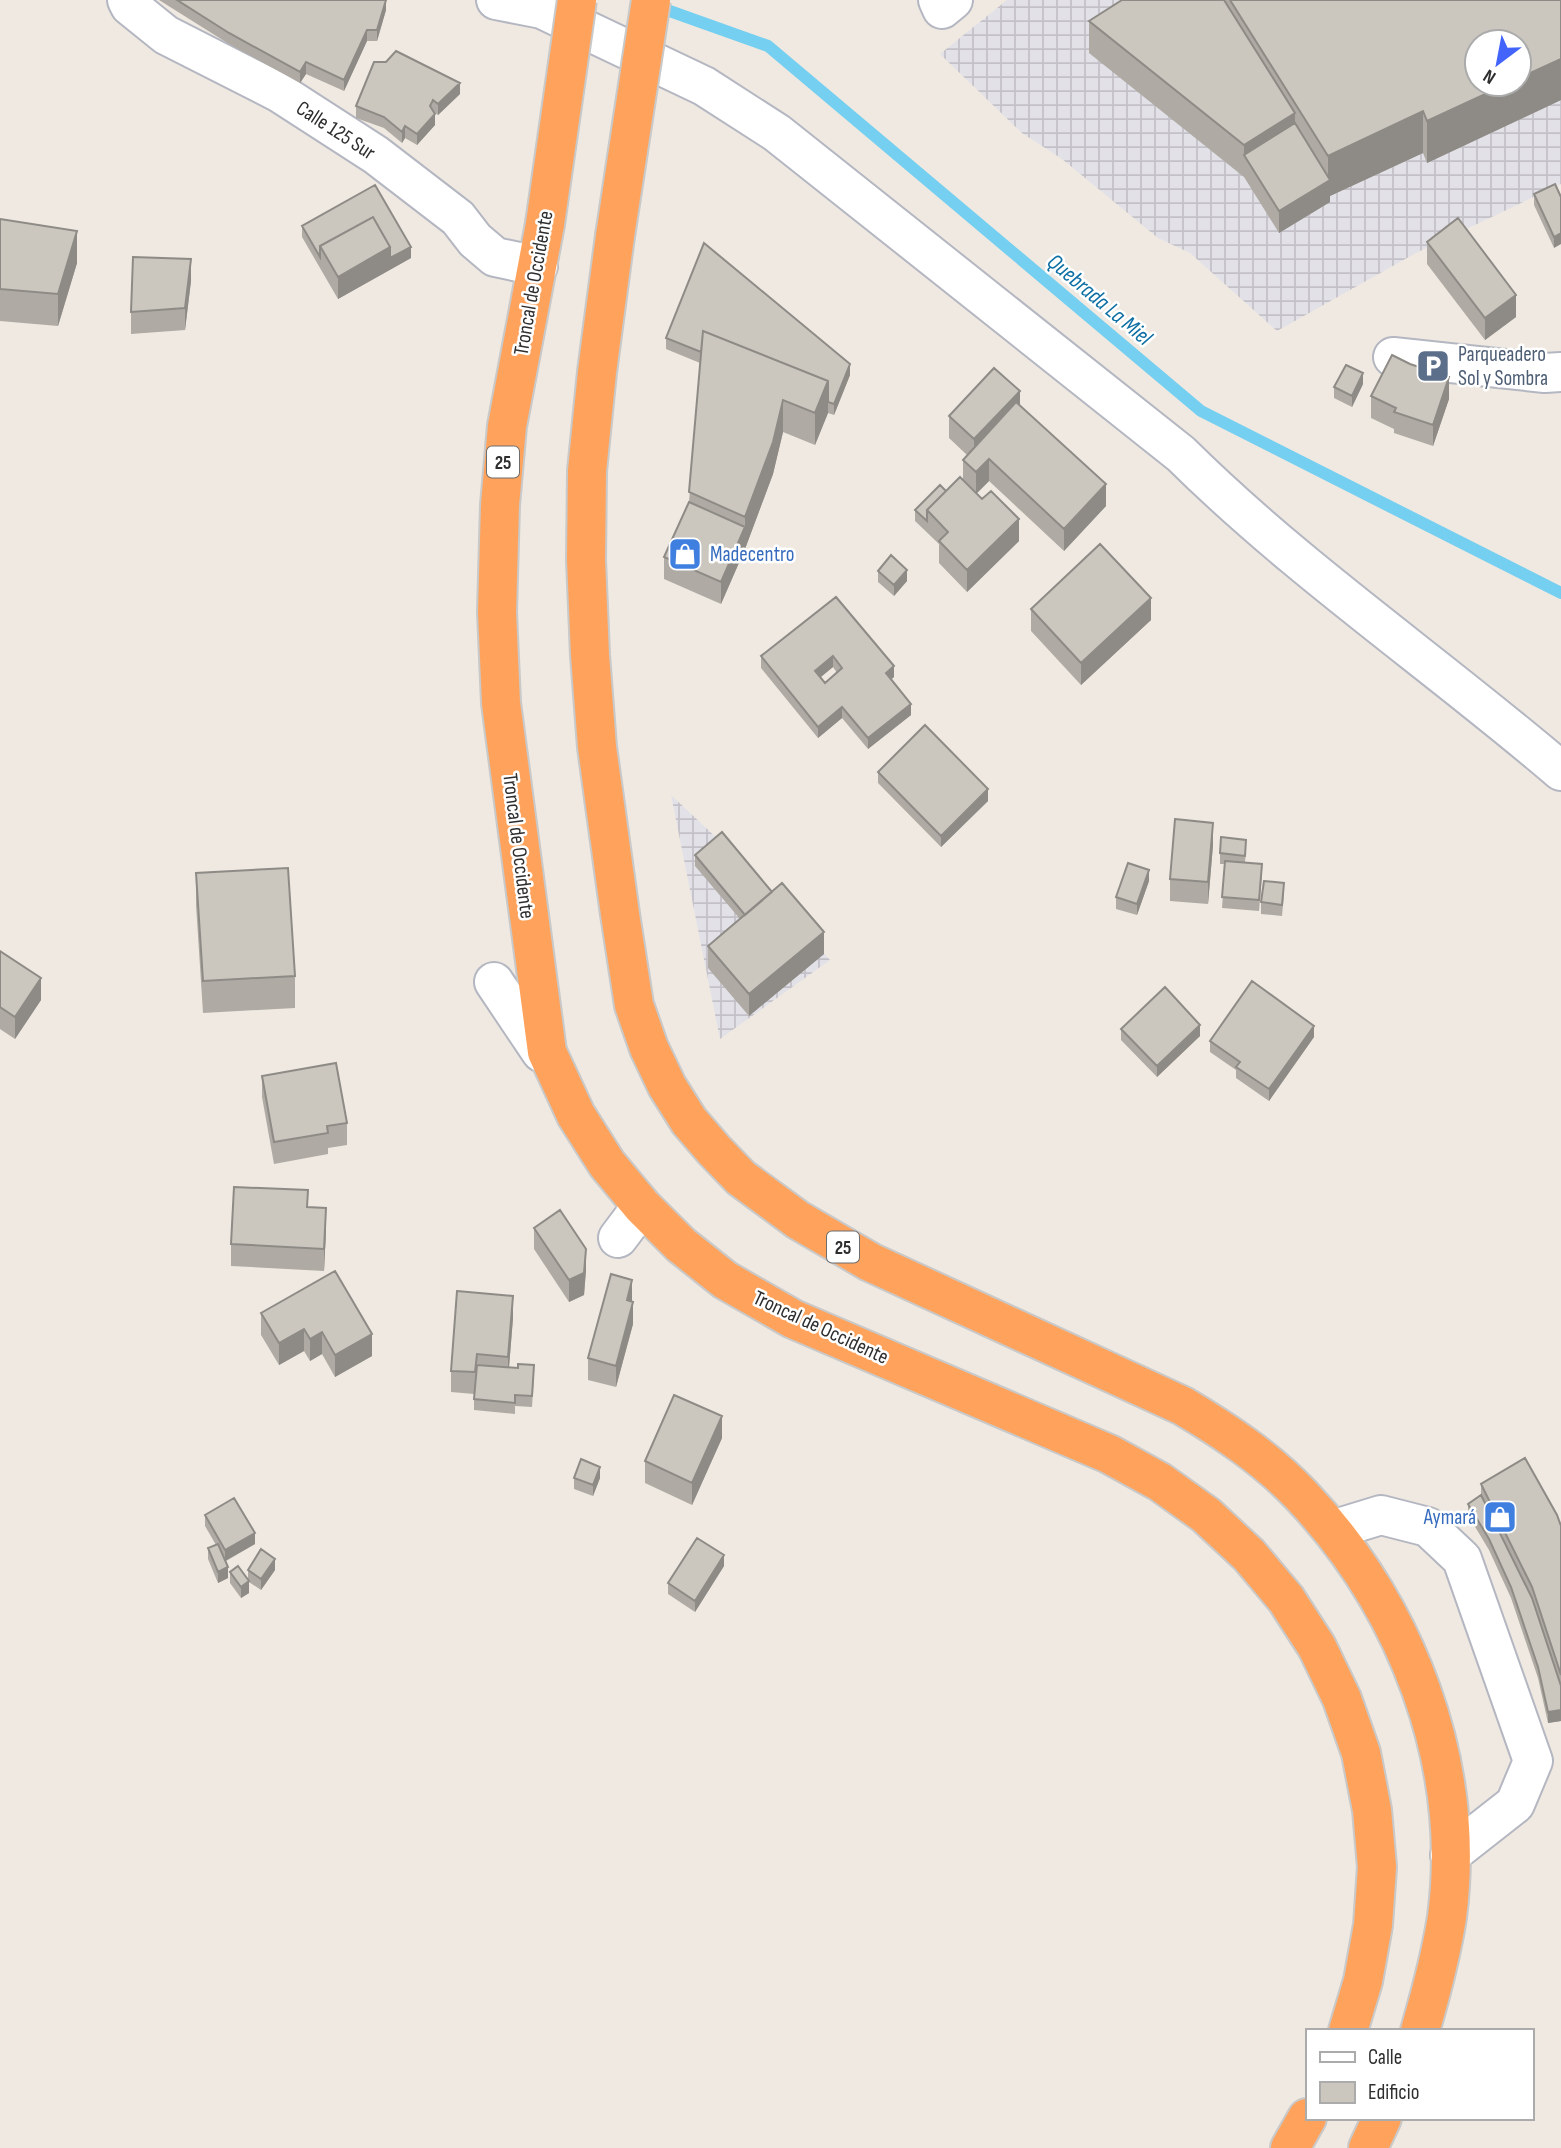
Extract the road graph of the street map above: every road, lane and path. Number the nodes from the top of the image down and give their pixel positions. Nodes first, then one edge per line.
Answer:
1 (127, 0) edge
2 (496, 0) edge
3 (577, 0) edge
4 (650, 0) edge
5 (938, 0) edge
6 (953, 0) edge
7 (538, 266) junction
8 (1393, 357) edge
9 (1561, 372) edge
10 (1561, 771) edge
11 (494, 982) dead end
12 (547, 1052) junction
13 (642, 1206) junction
14 (618, 1238) dead end
15 (1332, 1530) junction
16 (1450, 1855) junction
17 (1349, 2029) edge
18 (1421, 2029) edge
19 (1306, 2120) edge
20 (1381, 2120) edge
21 (1290, 2148) edge
22 (1368, 2148) edge

1 - 7 street, Calle 125 Sur
2 - 10 street
3 - 7 highway, Troncal de Occidente / 25, bridge
4 - 15 highway, 25, bridge
5 - 6 street
7 - 12 highway, Troncal de Occidente / 25
8 - 9 street
11 - 12 street
12 - 13 highway, Troncal de Occidente / 25
13 - 14 street
13 - 17 highway, Troncal de Occidente / 25
15 - 16 highway, 25
15 - 16 street
16 - 18 highway, 25
19 - 21 highway
20 - 22 highway

